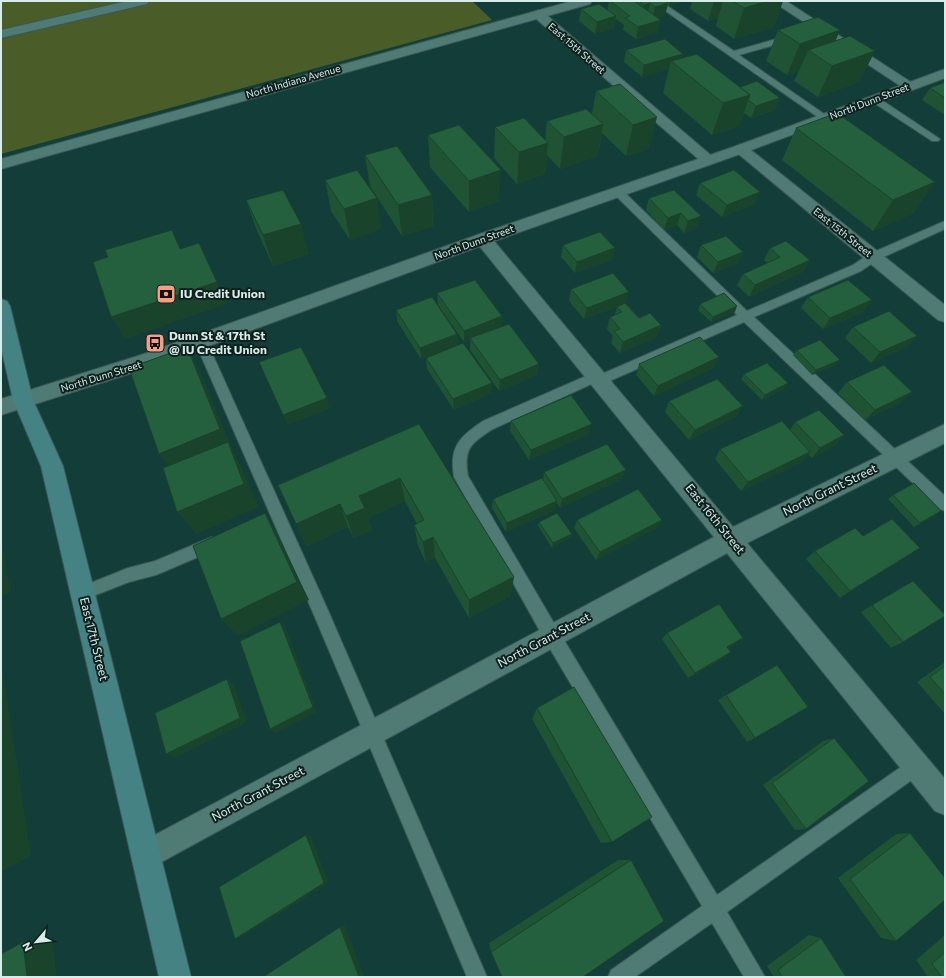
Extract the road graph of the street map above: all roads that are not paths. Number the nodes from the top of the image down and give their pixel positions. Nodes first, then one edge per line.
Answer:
1 (143, 1) edge
2 (586, 1) edge
3 (655, 1) edge
4 (778, 1) edge
5 (538, 14) junction
6 (822, 29) junction
7 (1, 34) edge
8 (733, 54) junction
9 (943, 76) edge
10 (910, 86) junction
11 (874, 99) junction
12 (825, 118) junction
13 (935, 139) dead end
14 (741, 149) junction
15 (708, 160) junction
16 (1, 164) edge
17 (618, 192) junction
18 (945, 225) edge
19 (483, 239) junction
20 (873, 258) junction
21 (1, 306) edge
22 (945, 315) edge
23 (748, 316) junction
24 (201, 342) junction
25 (599, 378) junction
26 (12, 404) edge
27 (945, 433) edge
28 (895, 458) junction
29 (945, 505) edge
30 (279, 516) junction
31 (265, 522) edge
32 (228, 538) edge
33 (731, 539) junction
34 (83, 593) junction
35 (552, 636) junction
36 (372, 733) junction
37 (916, 766) junction
38 (945, 800) edge
39 (146, 855) junction
40 (714, 909) junction
41 (175, 977) edge
42 (477, 977) edge
43 (618, 977) edge
44 (755, 977) edge

1 - 7 street
2 - 5 street, North Indiana Avenue
3 - 8 lane
4 - 6 street
5 - 15 street, East 15th Street
5 - 16 street, North Indiana Avenue
6 - 8 lane
6 - 10 street
8 - 12 lane
9 - 10 street, North Dunn Street
10 - 11 street, North Dunn Street
11 - 12 street, North Dunn Street
11 - 13 lane
12 - 14 street, North Dunn Street
14 - 15 street, North Dunn Street
14 - 20 street, East 15th Street
15 - 17 street, North Dunn Street
17 - 19 street, North Dunn Street
17 - 23 lane
18 - 20 lane
19 - 24 street, North Dunn Street
19 - 25 street, East 16th Street
20 - 22 street, East 15th Street
20 - 23 lane
21 - 26 main road, East 17th Street
23 - 25 lane
23 - 28 lane
24 - 26 street, North Dunn Street
24 - 30 lane
25 - 33 street, East 16th Street
25 - 35 lane
26 - 34 main road, East 17th Street
27 - 28 street, North Grant Street
28 - 29 lane
28 - 33 street, North Grant Street
30 - 31 lane
30 - 36 lane
32 - 34 lane
33 - 35 street, North Grant Street
33 - 37 street, East 16th Street
34 - 39 main road, East 17th Street
35 - 36 street, North Grant Street
35 - 40 lane
36 - 39 street, North Grant Street
36 - 42 lane
37 - 38 street, East 16th Street
37 - 40 lane
39 - 41 main road, East 17th Street
40 - 43 lane
40 - 44 lane

